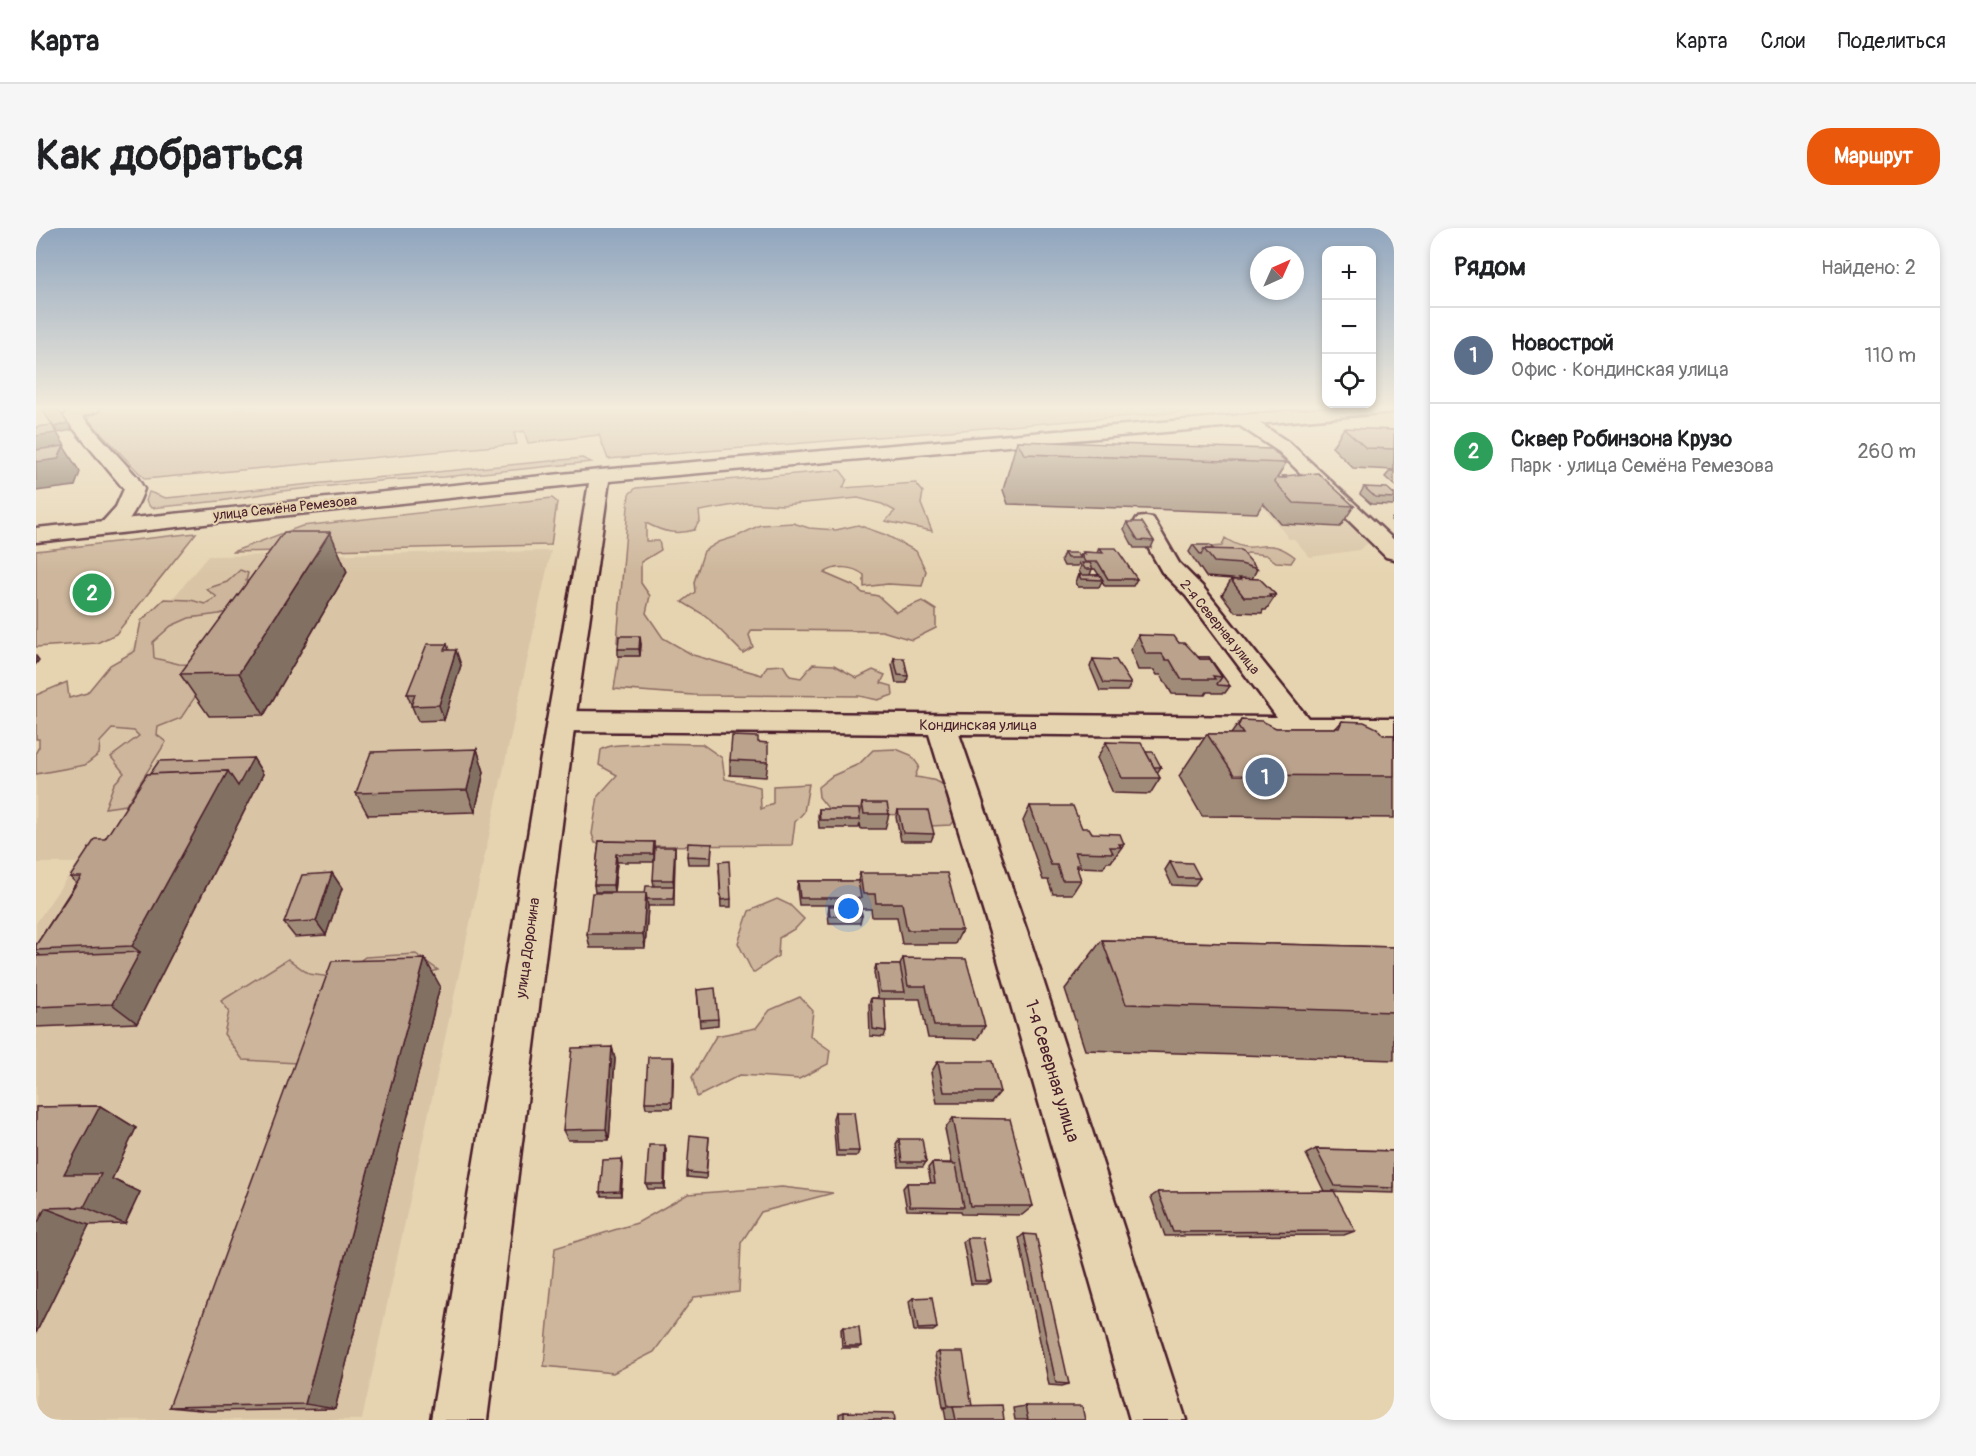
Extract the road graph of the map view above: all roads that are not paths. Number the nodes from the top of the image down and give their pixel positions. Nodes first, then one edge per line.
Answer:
1 (114, 463) edge
2 (754, 463) edge
3 (1300, 463) edge
4 (600, 476) junction
5 (1145, 524) edge
6 (109, 527) junction
7 (36, 535) edge
8 (1394, 552) edge
9 (561, 721) junction
10 (940, 724) junction
11 (1300, 727) junction
12 (1394, 728) edge
13 (459, 1420) edge
14 (1158, 1420) edge

1 - 6 main road
2 - 4 main road, улица Семёна Ремезова
3 - 8 main road
4 - 6 main road, улица Семёна Ремезова
4 - 9 main road, улица Доронина
5 - 11 main road, 2-я Северная улица
6 - 7 main road, улица Семёна Ремезова
9 - 10 main road, Кондинская улица
9 - 13 main road, улица Доронина
10 - 11 main road, Кондинская улица
10 - 14 main road, 1-я Северная улица
11 - 12 main road, Кондинская улица

